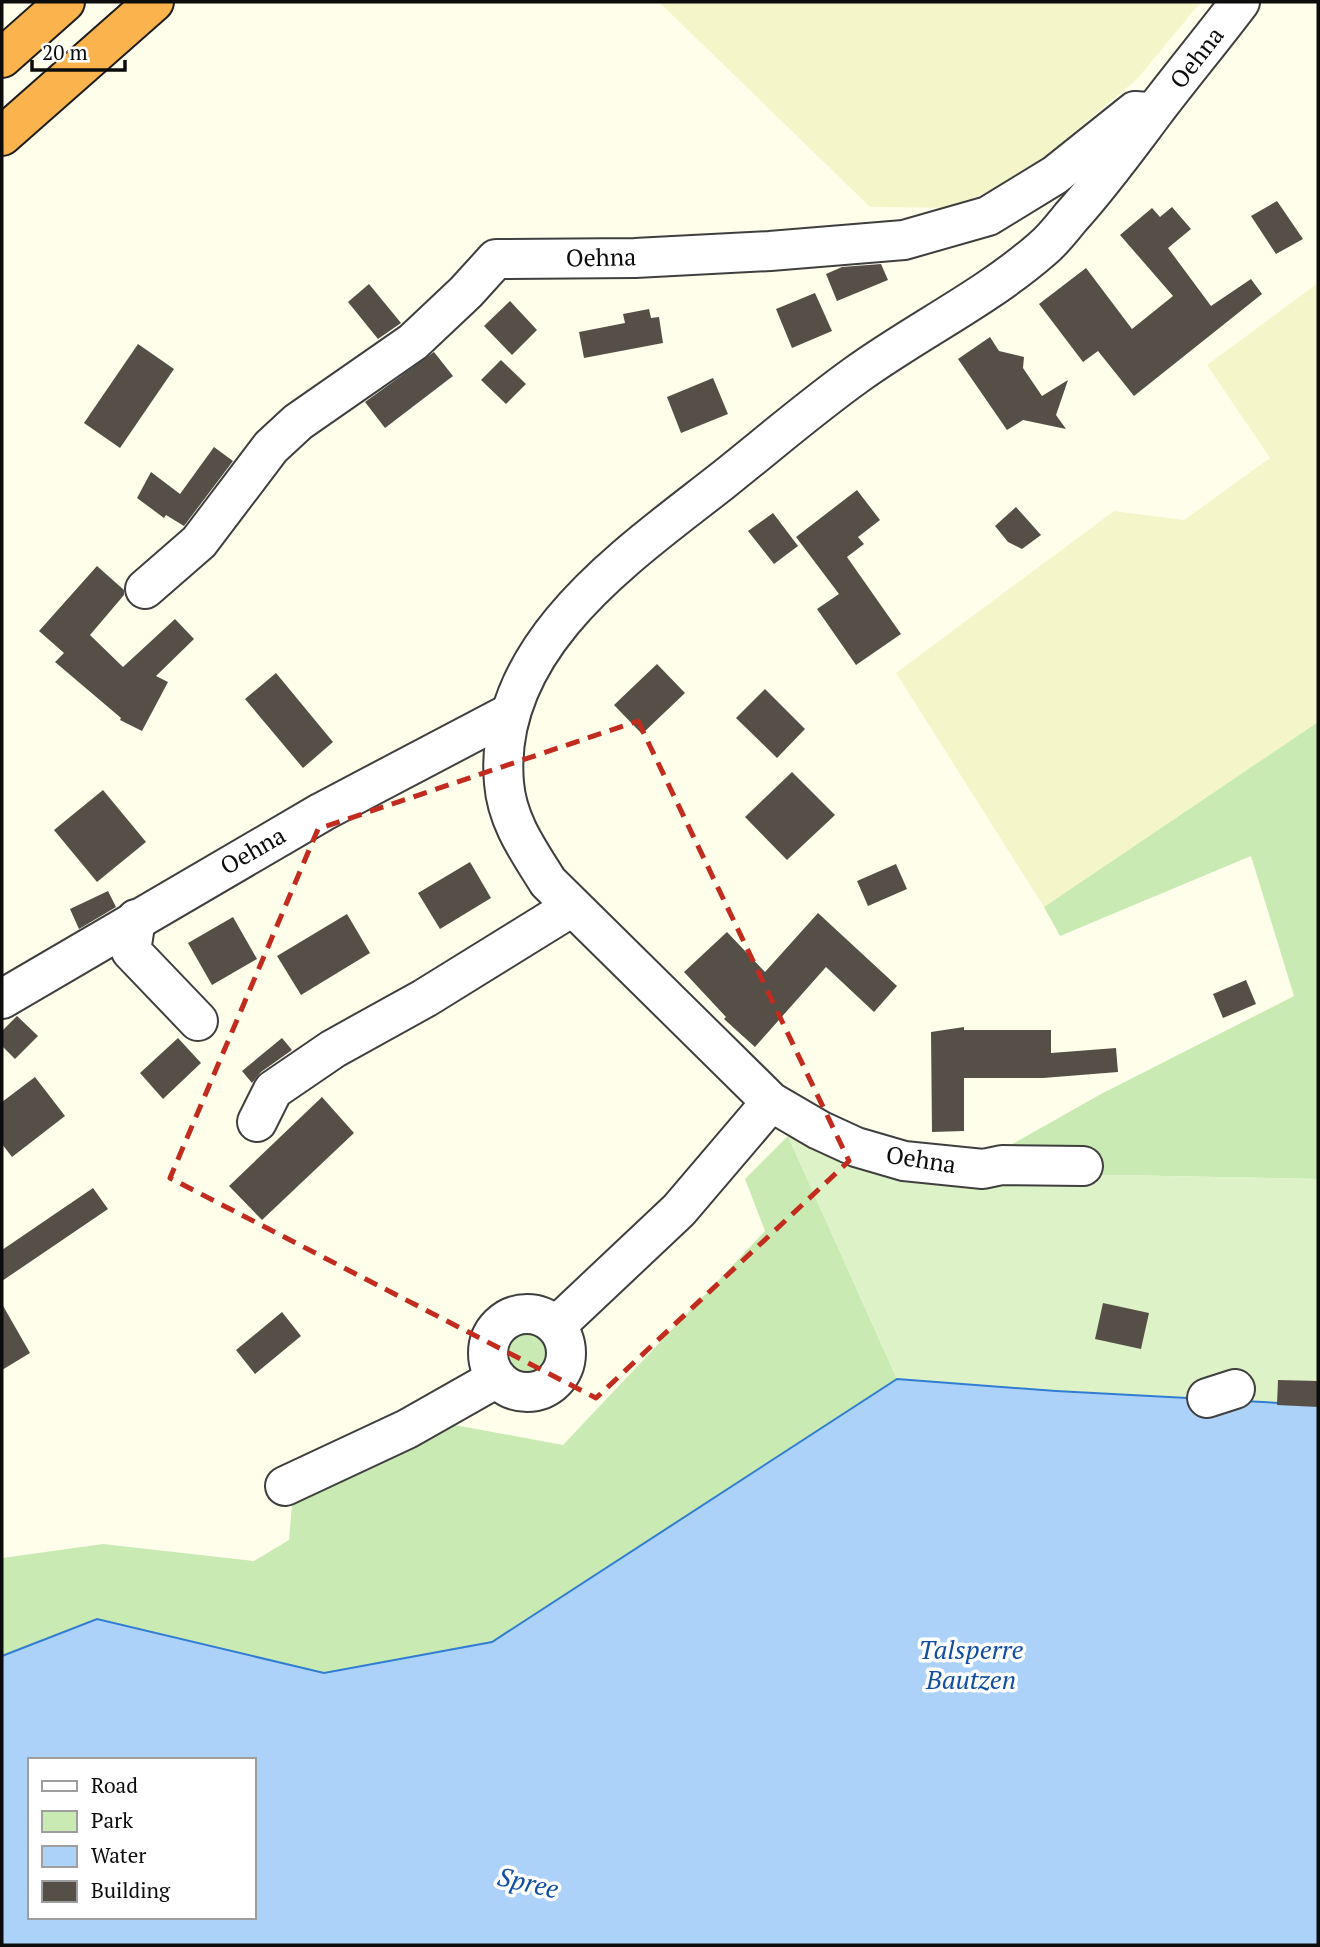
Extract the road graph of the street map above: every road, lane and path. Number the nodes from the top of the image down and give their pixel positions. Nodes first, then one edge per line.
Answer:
1 (65, 2) edge
2 (154, 2) edge
3 (1240, 2) edge
4 (2, 58) edge
5 (1154, 113) junction
6 (2, 136) edge
7 (145, 589) dead end
8 (510, 713) junction
9 (572, 907) junction
10 (136, 919) junction
11 (2, 999) edge
12 (198, 1021) dead end
13 (771, 1102) junction
14 (257, 1122) dead end
15 (1083, 1166) dead end
16 (556, 1326) junction
17 (497, 1378) junction
18 (285, 1486) dead end

1 - 4 highway
2 - 6 highway
3 - 5 street, Oehna
5 - 7 street, Oehna
5 - 8 street, Oehna
8 - 9 street, Oehna
8 - 10 street, Oehna
9 - 13 street, Oehna
9 - 14 street
10 - 11 street, Oehna
10 - 12 street
13 - 15 street, Oehna
13 - 16 street
16 - 17 street
16 - 17 street
17 - 18 street

